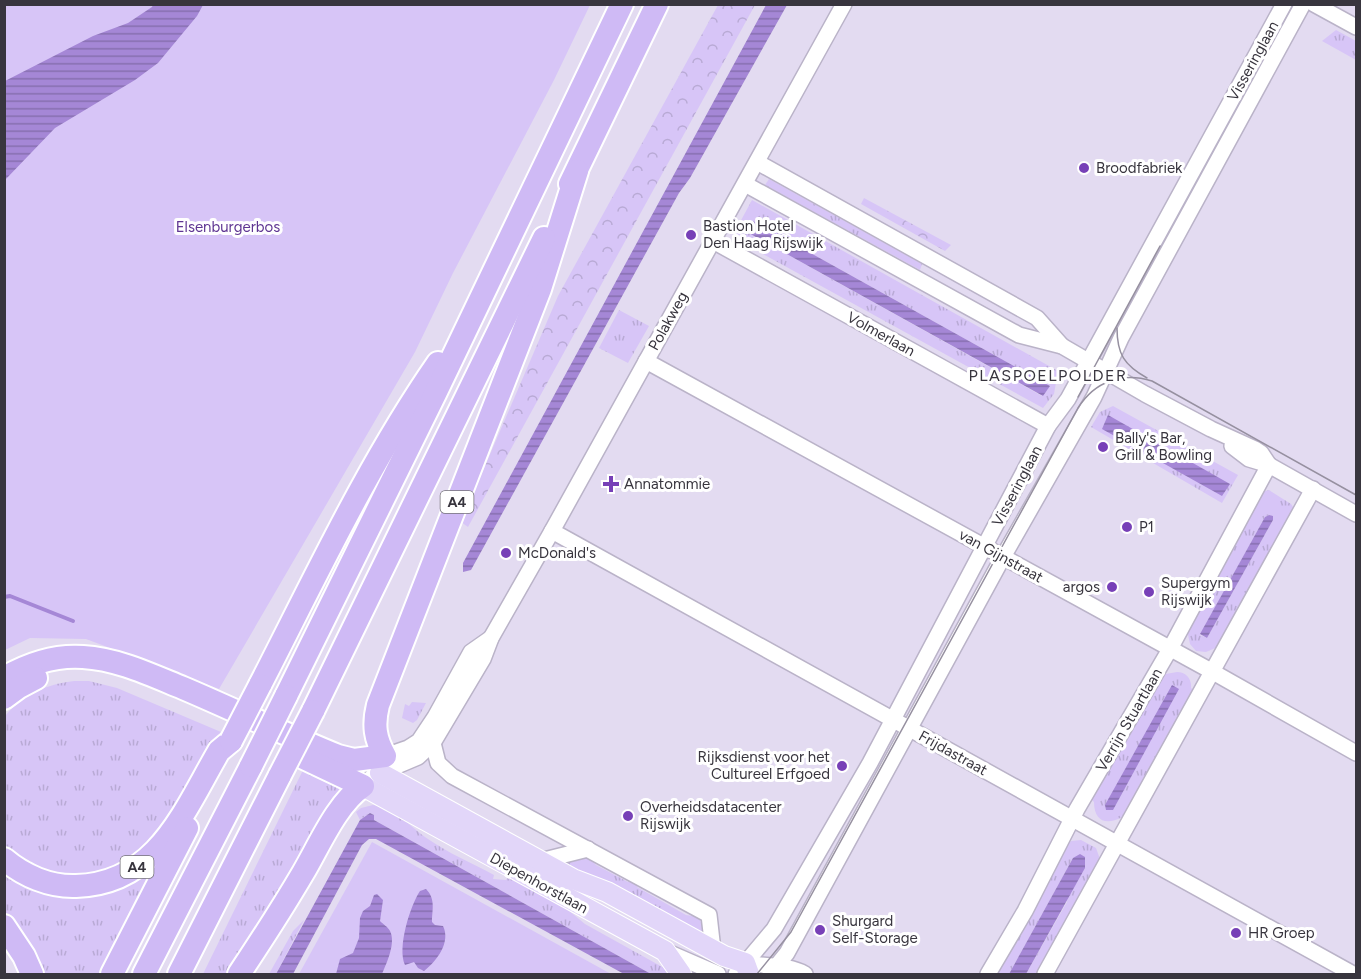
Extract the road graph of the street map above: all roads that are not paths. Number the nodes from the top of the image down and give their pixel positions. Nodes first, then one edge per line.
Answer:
1 (622, 4) edge
2 (657, 4) edge
3 (844, 4) edge
4 (1284, 4) edge
5 (1304, 4) edge
6 (1314, 4) edge
7 (1356, 27) edge
8 (757, 162) junction
9 (577, 171) junction
10 (745, 184) junction
11 (713, 241) junction
12 (946, 267) junction
13 (934, 288) junction
14 (479, 302) junction
15 (1062, 346) junction
16 (646, 360) junction
17 (1088, 361) junction
18 (1107, 372) junction
19 (1048, 426) junction
20 (1269, 465) junction
21 (1313, 489) junction
22 (1356, 514) edge
23 (552, 531) junction
24 (985, 546) junction
25 (1003, 557) junction
26 (491, 638) junction
27 (1170, 649) junction
28 (4, 669) edge
29 (1213, 672) junction
30 (4, 678) edge
31 (4, 698) edge
32 (894, 721) junction
33 (910, 730) junction
34 (433, 743) junction
35 (225, 749) junction
36 (1356, 753) edge
37 (354, 760) junction
38 (380, 771) junction
39 (1073, 819) junction
40 (1118, 845) junction
41 (588, 849) junction
42 (4, 859) edge
43 (540, 861) junction
44 (5, 927) edge
45 (713, 950) junction
46 (665, 951) junction
47 (743, 971) edge
48 (772, 971) edge
49 (32, 975) edge
50 (112, 975) edge
51 (144, 975) edge
52 (179, 975) edge
53 (239, 975) edge
54 (681, 975) edge
55 (718, 975) edge
56 (806, 975) edge
57 (988, 975) edge
58 (1045, 975) edge
59 (1353, 975) edge

1 - 14 highway, A4
2 - 9 highway, A4
3 - 8 street, Polakweg
4 - 17 street, Visseringlaan
5 - 18 street, Visseringlaan
6 - 7 street
8 - 10 street, Polakweg
8 - 12 street
9 - 38 highway, A4
9 - 52 highway, A4, bridge
10 - 11 street, Polakweg
10 - 13 street
11 - 16 street, Polakweg
11 - 19 street, Volmerlaan
12 - 13 street
12 - 15 street
13 - 15 street
14 - 35 highway, A4, bridge
14 - 51 highway, A4, bridge
15 - 17 street
16 - 23 street, Polakweg
16 - 24 street, van Gijnstraat
17 - 18 street
17 - 19 street, Visseringlaan
18 - 20 street
18 - 25 street, Visseringlaan
19 - 24 street, Visseringlaan
20 - 21 street
20 - 27 street, Verrijn Stuartlaan
21 - 22 street
21 - 29 street
23 - 26 street, Polakweg
23 - 32 street, Frijdastraat
24 - 25 street, van Gijnstraat
24 - 32 street, Visseringlaan
25 - 27 street, van Gijnstraat
25 - 33 street, Visseringlaan
26 - 34 street, Polakweg
26 - 38 street, Polakweg
27 - 29 street, van Gijnstraat
27 - 39 street, Verrijn Stuartlaan
28 - 37 highway
29 - 36 street, van Gijnstraat
29 - 40 street
30 - 37 highway
31 - 38 highway
32 - 33 street, Frijdastraat
32 - 47 street, Visseringlaan
33 - 39 street, Frijdastraat
33 - 48 street, Visseringlaan
34 - 38 street, Polakweg
34 - 41 street
35 - 42 highway, A4
35 - 50 highway, A4
37 - 38 highway
38 - 43 main road, Diepenhorstlaan
38 - 46 main road, Diepenhorstlaan
38 - 53 highway
39 - 40 street, Frijdastraat
39 - 57 street, Verrijn Stuartlaan
40 - 58 street
40 - 59 street, Frijdastraat
41 - 43 street, Diepenhorstlaan
41 - 45 street
43 - 45 main road, Diepenhorstlaan
44 - 49 highway
45 - 47 main road, Diepenhorstlaan
46 - 54 main road
46 - 55 street, Diepenhorstlaan
47 - 48 street, Diepenhorstlaan
48 - 56 street, Diepenhorstlaan

